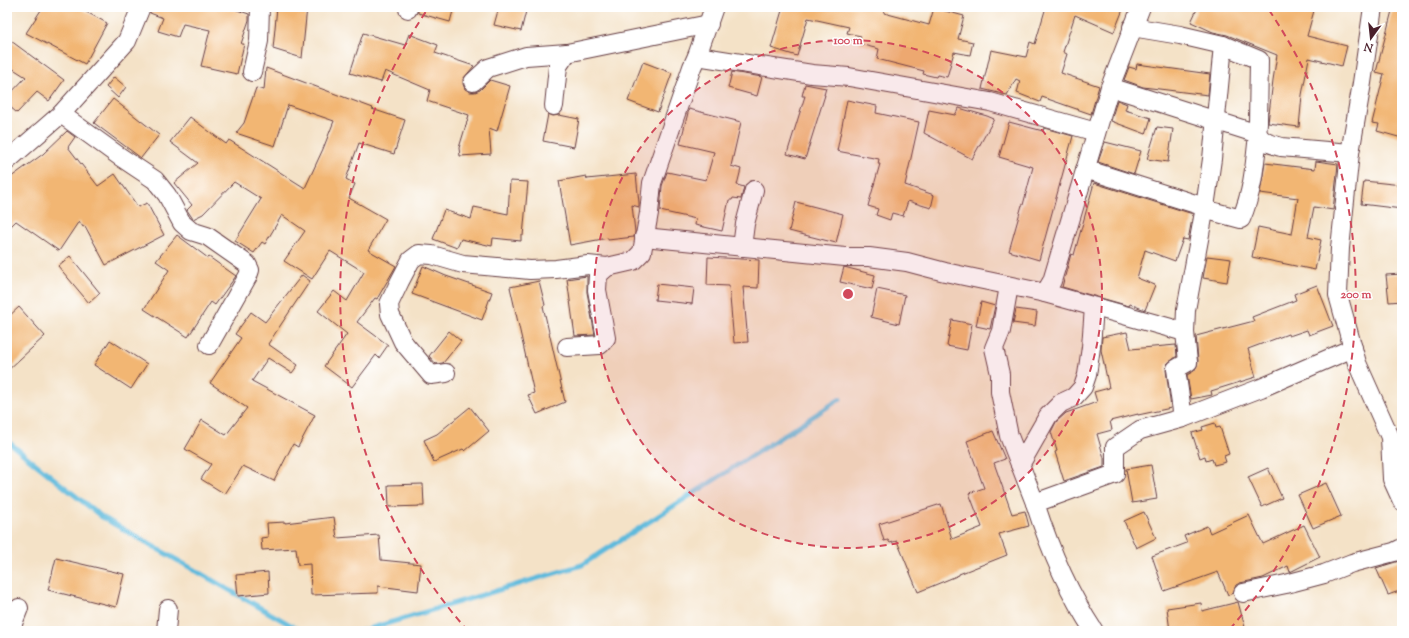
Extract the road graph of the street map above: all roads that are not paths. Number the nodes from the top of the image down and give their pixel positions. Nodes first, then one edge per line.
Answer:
1 (141, 7) edge
2 (260, 7) edge
3 (1141, 7) edge
4 (1373, 7) edge
5 (712, 15) edge
6 (1132, 27) junction
7 (1223, 45) junction
8 (568, 53) junction
9 (697, 56) junction
10 (252, 72) dead end
11 (472, 82) dead end
12 (1110, 87) junction
13 (554, 106) dead end
14 (62, 114) junction
15 (1215, 120) junction
16 (1096, 132) junction
17 (1258, 134) junction
18 (1350, 153) junction
19 (7, 161) edge
20 (1085, 170) junction
21 (754, 190) dead end
22 (1206, 207) junction
23 (644, 237) junction
24 (742, 247) junction
25 (607, 267) junction
26 (1010, 286) junction
27 (1045, 294) junction
28 (1094, 307) junction
29 (1185, 332) junction
30 (209, 345) dead end
31 (567, 347) dead end
32 (1353, 348) junction
33 (446, 373) dead end
34 (1183, 418) junction
35 (1020, 466) junction
36 (1402, 501) edge
37 (1035, 503) junction
38 (1402, 548) edge
39 (1243, 593) dead end
40 (19, 608) dead end
41 (168, 609) dead end
42 (10, 631) edge
43 (166, 631) edge
44 (1094, 631) edge

1 - 14 street
2 - 10 street
3 - 6 street
4 - 18 street
5 - 8 street
5 - 9 street
6 - 7 street
6 - 12 street
7 - 15 street
7 - 17 street
8 - 11 street
8 - 13 street
9 - 16 street
9 - 23 street
12 - 15 street
12 - 16 street
14 - 19 street
14 - 30 street
15 - 17 street
15 - 22 street
16 - 20 street
17 - 18 street
17 - 22 street
18 - 32 street
20 - 22 street
20 - 27 street
21 - 24 street
22 - 29 street
23 - 24 street
23 - 25 street
24 - 26 street
25 - 31 street
25 - 33 street
26 - 27 street
26 - 35 street
27 - 28 street
28 - 29 street
28 - 35 street
29 - 34 street
32 - 34 street
32 - 36 street
34 - 37 street
35 - 37 street
37 - 44 street
38 - 39 street
40 - 42 street
41 - 43 street

